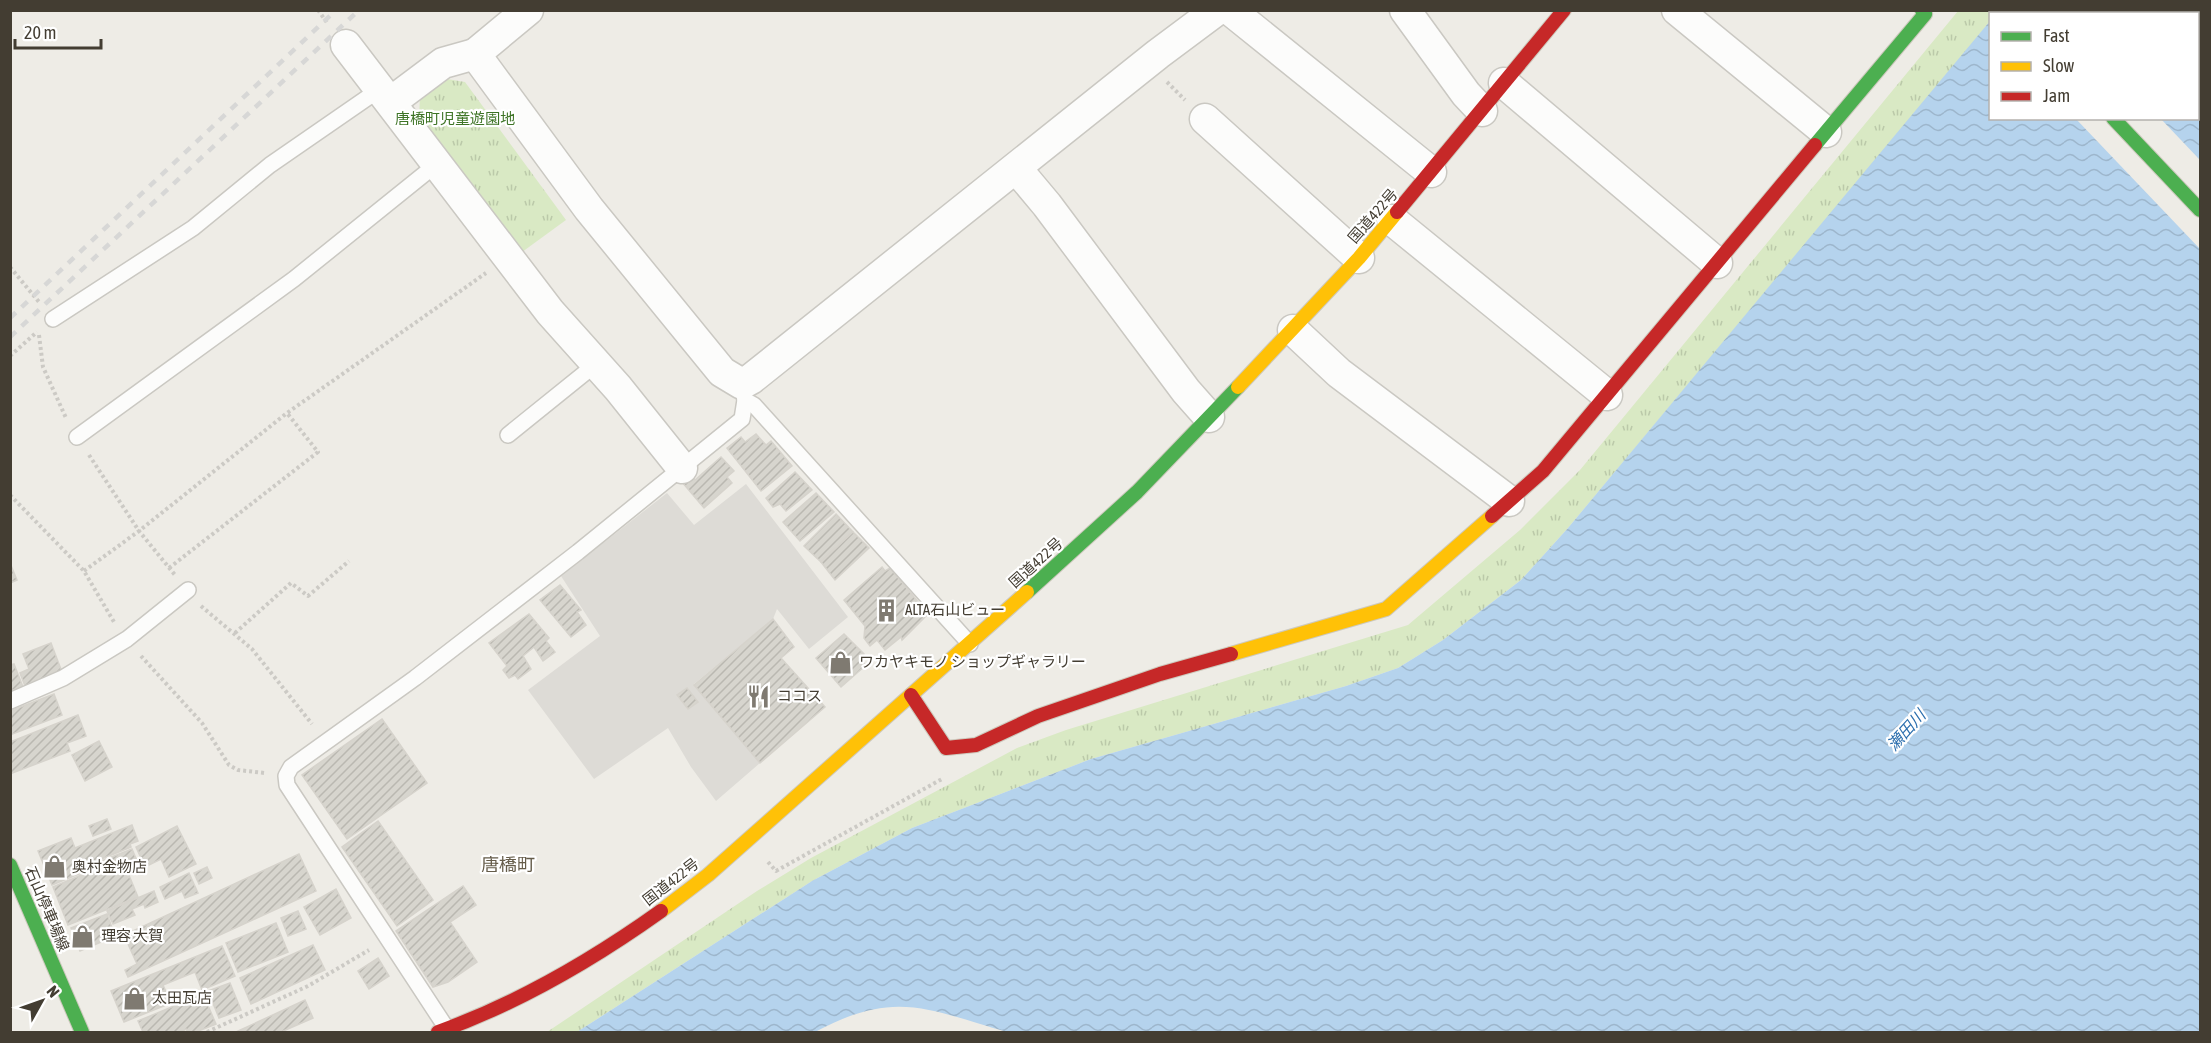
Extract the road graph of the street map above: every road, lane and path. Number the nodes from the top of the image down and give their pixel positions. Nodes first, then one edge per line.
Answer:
1 (528, 10) edge
2 (1217, 10) edge
3 (1230, 10) edge
4 (1405, 10) edge
5 (1564, 10) edge
6 (1677, 10) edge
7 (1922, 10) edge
8 (346, 45) dead end
9 (475, 54) junction
10 (1148, 62) junction
11 (1504, 83) junction
12 (386, 96) junction
13 (1482, 111) junction
14 (1205, 119) joint
15 (2115, 120) edge
16 (1826, 132) junction
17 (438, 163) junction
18 (1016, 168) junction
19 (1431, 172) junction
20 (2200, 210) edge
21 (1392, 220) junction
22 (508, 257) junction
23 (1359, 258) junction
24 (1717, 263) junction
25 (10, 267) edge
26 (53, 319) junction
27 (1293, 330) junction
28 (38, 331) junction
29 (10, 356) edge
30 (596, 364) junction
31 (743, 392) junction
32 (1607, 395) junction
33 (287, 413) junction
34 (1209, 417) junction
35 (507, 435) dead end
36 (77, 437) junction
37 (682, 468) junction
38 (1509, 501) junction
39 (139, 531) junction
40 (349, 561) dead end
41 (170, 568) junction
42 (84, 571) dead end
43 (188, 590) junction
44 (235, 633) junction
45 (970, 644) junction
46 (911, 695) junction
47 (10, 700) edge
48 (326, 741) junction
49 (945, 777) dead end
50 (764, 858) dead end
51 (10, 865) edge
52 (387, 939) junction
53 (443, 1031) edge
54 (82, 1032) edge
55 (207, 1032) edge

1 - 9 street
2 - 10 street
3 - 19 street
4 - 13 street
5 - 11 main road, 国道422号
6 - 16 street
7 - 16 main road
8 - 12 street
9 - 12 street
9 - 31 street
10 - 14 path
10 - 18 street
11 - 13 main road, 国道422号
11 - 24 street
12 - 17 street
12 - 26 lane
13 - 19 main road, 国道422号
14 - 23 street
15 - 20 main road
16 - 24 main road
17 - 22 street
17 - 36 lane
18 - 31 street
18 - 34 street
19 - 21 main road, 国道422号
21 - 23 main road, 国道422号
21 - 32 street
22 - 30 street
22 - 33 path
23 - 27 main road, 国道422号
24 - 32 main road
25 - 26 path
26 - 28 path
27 - 34 main road, 国道422号
27 - 38 street
28 - 29 path
28 - 36 path
30 - 35 lane
30 - 37 street
31 - 37 lane
31 - 45 lane
32 - 38 main road
33 - 39 path
33 - 41 path
34 - 45 main road, 国道422号
36 - 39 path
37 - 48 lane
38 - 46 main road
39 - 41 path
39 - 42 path
40 - 44 path
41 - 43 path
43 - 44 path
43 - 47 lane
44 - 48 path
45 - 46 main road, 国道422号
46 - 53 main road, 国道422号
48 - 52 lane
49 - 50 path
51 - 54 main road, 石山停車場線
52 - 53 lane
52 - 55 path

